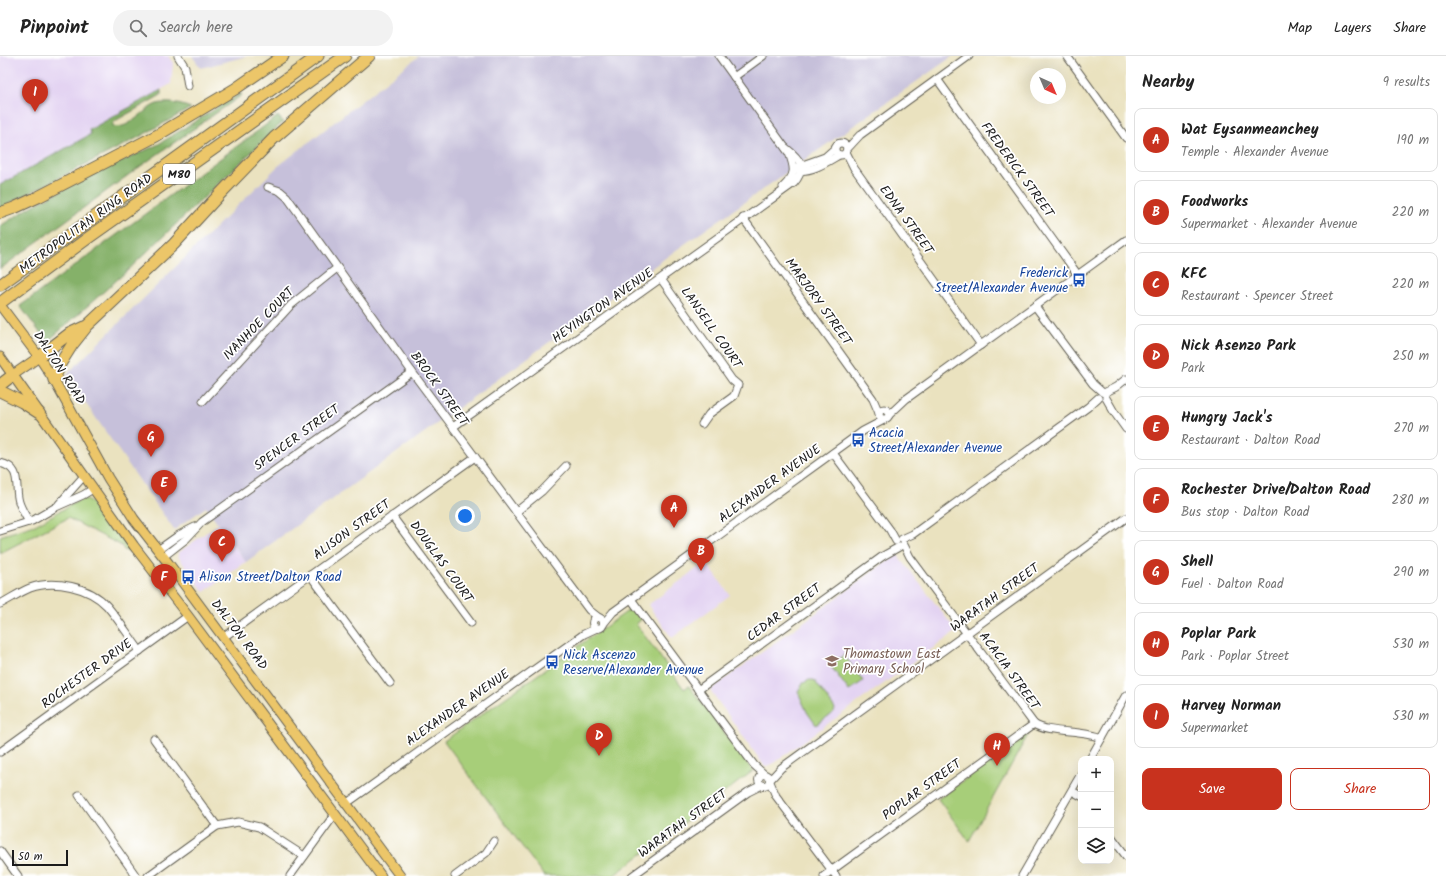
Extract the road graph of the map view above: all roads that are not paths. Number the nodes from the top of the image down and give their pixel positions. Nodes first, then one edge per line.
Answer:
1 (178, 56) edge
2 (283, 56) edge
3 (318, 56) edge
4 (345, 56) edge
5 (369, 56) edge
6 (719, 56) edge
7 (764, 56) edge
8 (970, 56) edge
9 (1067, 56) edge
10 (734, 77) junction
11 (937, 79) junction
12 (188, 86) dead end
13 (1126, 138) edge
14 (786, 148) junction
15 (841, 151) junction
16 (802, 168) junction
17 (793, 169) junction
18 (268, 187) dead end
19 (766, 202) junction
20 (14, 208) junction
21 (0, 213) edge
22 (0, 218) edge
23 (743, 218) junction
24 (1126, 240) edge
25 (337, 268) junction
26 (1078, 275) junction
27 (661, 279) junction
28 (3, 283) edge
29 (0, 304) edge
30 (1035, 306) junction
31 (86, 326) junction
32 (981, 345) junction
33 (0, 357) edge
34 (39, 357) junction
35 (412, 372) junction
36 (13, 375) junction
37 (1126, 379) edge
38 (54, 380) junction
39 (0, 385) edge
40 (0, 391) edge
41 (1102, 397) junction
42 (203, 401) dead end
43 (39, 412) junction
44 (883, 413) junction
45 (702, 424) dead end
46 (453, 427) junction
47 (1126, 429) edge
48 (833, 452) junction
49 (475, 457) junction
50 (0, 463) edge
51 (566, 466) dead end
52 (84, 476) junction
53 (93, 488) junction
54 (56, 507) junction
55 (516, 512) junction
56 (392, 516) junction
57 (1126, 518) edge
58 (29, 522) junction
59 (0, 531) edge
60 (900, 543) junction
61 (161, 553) junction
62 (148, 562) junction
63 (310, 575) junction
64 (631, 599) junction
65 (0, 604) edge
66 (188, 616) junction
67 (597, 622) junction
68 (471, 623) dead end
69 (967, 634) junction
70 (224, 637) junction
71 (140, 651) junction
72 (390, 683) dead end
73 (698, 690) junction
74 (1126, 695) edge
75 (1034, 724) junction
76 (1102, 738) junction
77 (154, 740) dead end
78 (0, 752) edge
79 (1092, 756) edge
80 (764, 780) junction
81 (1078, 780) edge
82 (1072, 791) junction
83 (1078, 794) edge
84 (78, 795) dead end
85 (347, 803) junction
86 (335, 814) junction
87 (218, 826) junction
88 (1114, 840) edge
89 (494, 841) dead end
90 (0, 851) edge
91 (304, 856) junction
92 (1126, 856) edge
93 (834, 873) edge
94 (18, 876) edge
95 (136, 876) edge
96 (148, 876) edge
97 (290, 876) edge
98 (381, 876) edge
99 (400, 876) edge
100 (455, 876) edge
101 (632, 876) edge
102 (824, 876) edge
103 (1022, 876) edge

1 - 12 street
2 - 20 highway
3 - 28 highway, METROPOLITAN RING ROAD / M80
4 - 29 highway, METROPOLITAN RING ROAD / M80
5 - 31 highway
6 - 10 street
7 - 10 street
8 - 11 street
9 - 13 street
10 - 14 street
11 - 15 street
11 - 26 street, FREDERICK STREET
14 - 16 street
14 - 17 street
15 - 16 street
15 - 32 street, EDNA STREET
16 - 17 street
16 - 19 street, HEYINGTON AVENUE
17 - 19 street, HEYINGTON AVENUE
18 - 25 street, BROCK STREET
19 - 23 street, HEYINGTON AVENUE
20 - 21 highway
20 - 22 highway
23 - 27 street, HEYINGTON AVENUE
23 - 44 street, MARJORY STREET
24 - 26 street, ALEXANDER AVENUE
25 - 35 street, BROCK STREET
25 - 42 street, IVANHOE COURT
26 - 30 street, ALEXANDER AVENUE
27 - 45 street, LANSELL COURT
27 - 46 street, HEYINGTON AVENUE
29 - 34 main road, DALTON ROAD
30 - 32 street, ALEXANDER AVENUE
30 - 41 street
31 - 34 highway
31 - 38 highway
32 - 44 street, ALEXANDER AVENUE
33 - 36 main road
34 - 36 main road
34 - 38 main road, DALTON ROAD
35 - 46 street, BROCK STREET
35 - 61 street, SPENCER STREET
36 - 39 highway
36 - 43 main road
37 - 41 street, CEDAR STREET
38 - 61 main road, DALTON ROAD
40 - 43 highway
41 - 47 street
41 - 60 street, CEDAR STREET
43 - 52 main road
44 - 48 street, ALEXANDER AVENUE
46 - 49 street, BROCK STREET
48 - 60 street, ACACIA STREET
48 - 64 street, ALEXANDER AVENUE
49 - 55 street, BROCK STREET
49 - 56 street, ALISON STREET
50 - 58 street
51 - 55 street
52 - 53 main road
52 - 54 street
53 - 54 street
53 - 62 main road
54 - 58 street
55 - 67 street, BROCK STREET
56 - 63 street, ALISON STREET
56 - 68 street, DOUGLAS COURT
57 - 69 street, WARATAH STREET
58 - 59 street
60 - 69 street, ACACIA STREET
60 - 73 street, CEDAR STREET
61 - 62 main road, SPENCER STREET
61 - 70 main road, DALTON ROAD
62 - 66 main road
63 - 70 street, ALISON STREET
63 - 72 street
64 - 67 street, ALEXANDER AVENUE
64 - 73 street
65 - 71 street
66 - 71 street, ROCHESTER DRIVE
66 - 86 main road
67 - 85 street, ALEXANDER AVENUE
69 - 75 street, ACACIA STREET
69 - 80 street, WARATAH STREET
70 - 85 main road, DALTON ROAD
71 - 78 street, ROCHESTER DRIVE
73 - 80 street
74 - 76 street
75 - 76 street, ACACIA STREET
75 - 93 street, POPLAR STREET
76 - 79 street
77 - 87 street
80 - 93 street
80 - 101 street, WARATAH STREET
81 - 82 street
82 - 83 street
82 - 103 street
84 - 95 street
85 - 86 main road
85 - 99 main road, DALTON ROAD
86 - 91 street
86 - 98 main road
87 - 91 street
87 - 96 street
88 - 92 street
89 - 100 street
90 - 94 street
91 - 97 street
93 - 102 street, POPLAR STREET

